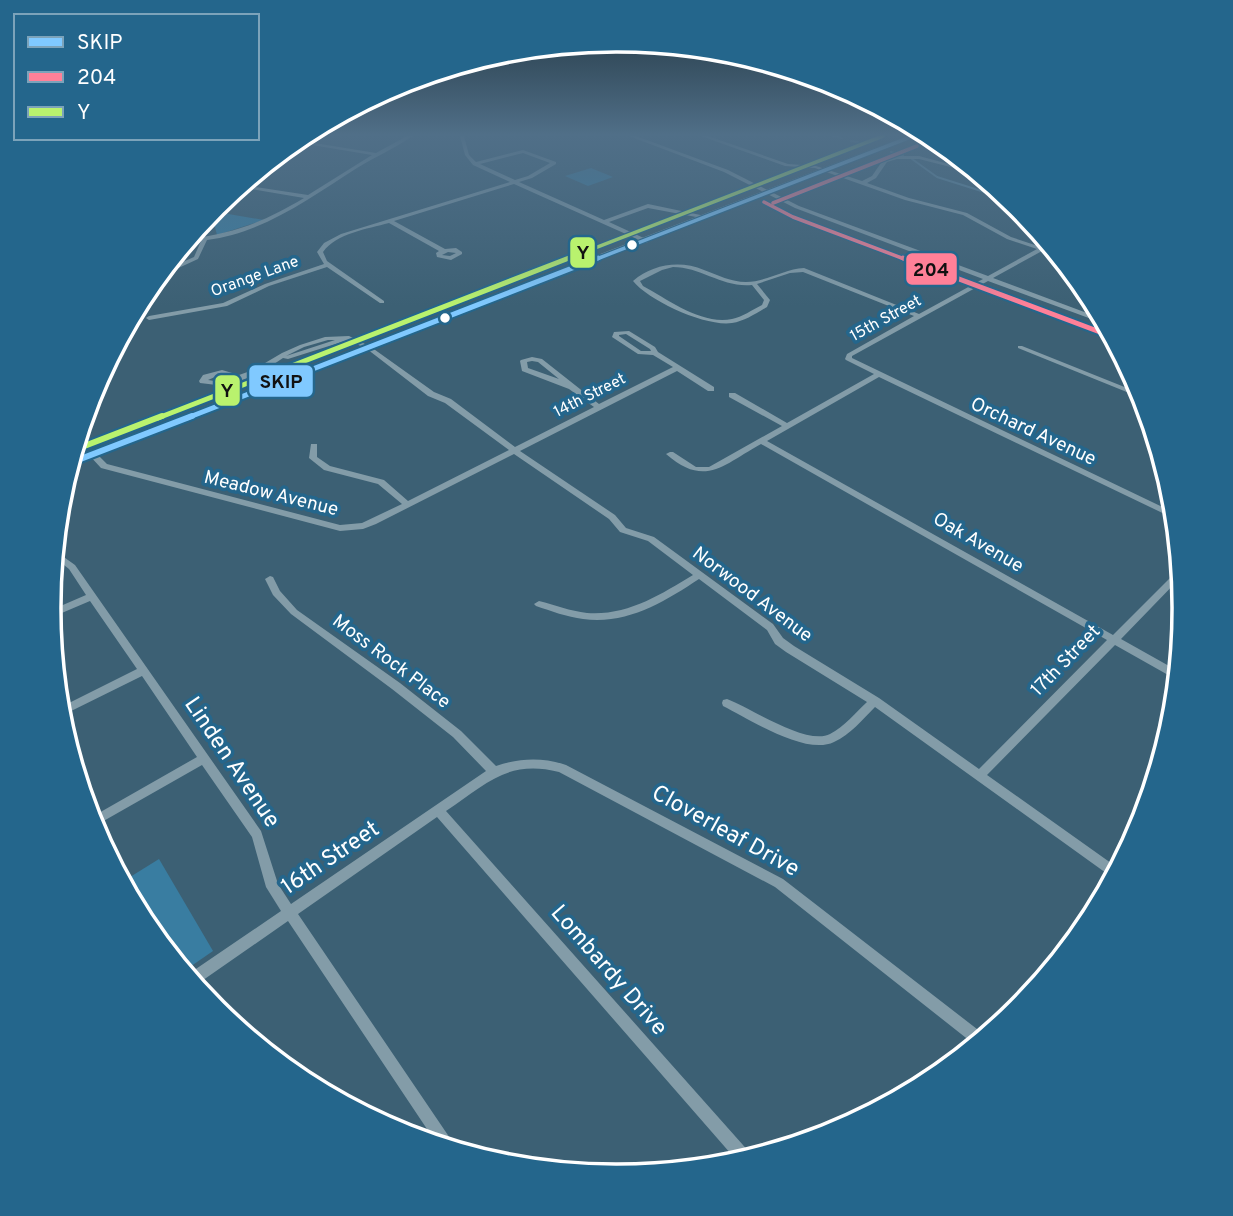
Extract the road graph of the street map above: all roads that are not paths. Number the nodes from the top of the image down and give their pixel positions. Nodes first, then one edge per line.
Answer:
1 (279, 193) edge
2 (318, 193) edge
3 (478, 193) edge
4 (538, 193) edge
5 (769, 193) joint
6 (894, 193) edge
7 (310, 198) junction
8 (388, 220) junction
9 (685, 220) junction
10 (604, 222) junction
11 (201, 240) edge
12 (204, 240) junction
13 (646, 240) junction
14 (1039, 248) edge
15 (444, 250) dead end
16 (1040, 250) edge
17 (180, 265) edge
18 (328, 265) junction
19 (990, 278) junction
20 (754, 284) junction
21 (382, 302) dead end
22 (1088, 315) edge
23 (919, 316) junction
24 (149, 318) dead end
25 (1020, 347) dead end
26 (369, 348) junction
27 (655, 353) junction
28 (679, 367) junction
29 (877, 375) junction
30 (239, 377) dead end
31 (572, 387) junction
32 (711, 389) dead end
33 (1128, 391) edge
34 (732, 395) dead end
35 (598, 407) junction
36 (788, 426) junction
37 (762, 441) junction
38 (314, 446) dead end
39 (515, 450) junction
40 (93, 454) junction
41 (670, 454) dead end
42 (82, 458) edge
43 (407, 504) junction
44 (1163, 510) edge
45 (63, 560) edge
46 (698, 576) junction
47 (270, 579) dead end
48 (1171, 581) edge
49 (92, 596) junction
50 (539, 604) dead end
51 (61, 610) edge
52 (1112, 639) junction
53 (1168, 670) edge
54 (142, 671) junction
55 (876, 701) junction
56 (727, 703) dead end
57 (70, 707) edge
58 (204, 759) junction
59 (494, 772) junction
60 (979, 776) junction
61 (438, 810) junction
62 (101, 817) edge
63 (1108, 868) edge
64 (288, 913) junction
65 (200, 975) edge
66 (973, 1034) edge
67 (439, 1134) edge
68 (738, 1150) edge

1 - 7 street
2 - 7 street
3 - 8 street
4 - 10 street
5 - 9 main road
5 - 19 street
6 - 14 street
7 - 12 street
8 - 15 street
8 - 18 street
9 - 10 street
9 - 13 main road
10 - 13 street
11 - 12 street
12 - 17 street
13 - 26 main road
16 - 19 street, 15th Street
18 - 21 street
18 - 24 street, Orange Lane
19 - 22 street
19 - 23 street, 15th Street
20 - 20 street
20 - 23 street
23 - 29 street, 15th Street
25 - 33 street
26 - 30 street, Norwood Avenue
26 - 39 street, Norwood Avenue
26 - 40 main road
27 - 27 street
27 - 28 street
28 - 32 street
28 - 35 street, 14th Street
29 - 36 street
29 - 44 street, Orchard Avenue
31 - 31 street
31 - 35 street
34 - 36 street
35 - 39 street, 14th Street
36 - 37 street
37 - 41 street
37 - 52 street, Oak Avenue
38 - 43 street
39 - 43 street, Meadow Avenue
39 - 46 street, Norwood Avenue
40 - 42 main road
40 - 43 street, Meadow Avenue
45 - 49 street, Linden Avenue
46 - 50 street
46 - 55 street, Norwood Avenue
47 - 59 street, Moss Rock Place
48 - 52 street, 17th Street
49 - 51 street
49 - 54 street, Linden Avenue
52 - 53 street, Oak Avenue
52 - 60 street, 17th Street
54 - 57 street
54 - 58 street, Linden Avenue
55 - 56 street
55 - 60 street, Norwood Avenue
58 - 62 street
58 - 64 street, Linden Avenue
59 - 61 street, 16th Street
59 - 66 street, Cloverleaf Drive
60 - 63 street, Norwood Avenue
61 - 64 street, 16th Street
61 - 68 street, Lombardy Drive
64 - 65 street, 16th Street
64 - 67 street, Linden Avenue

